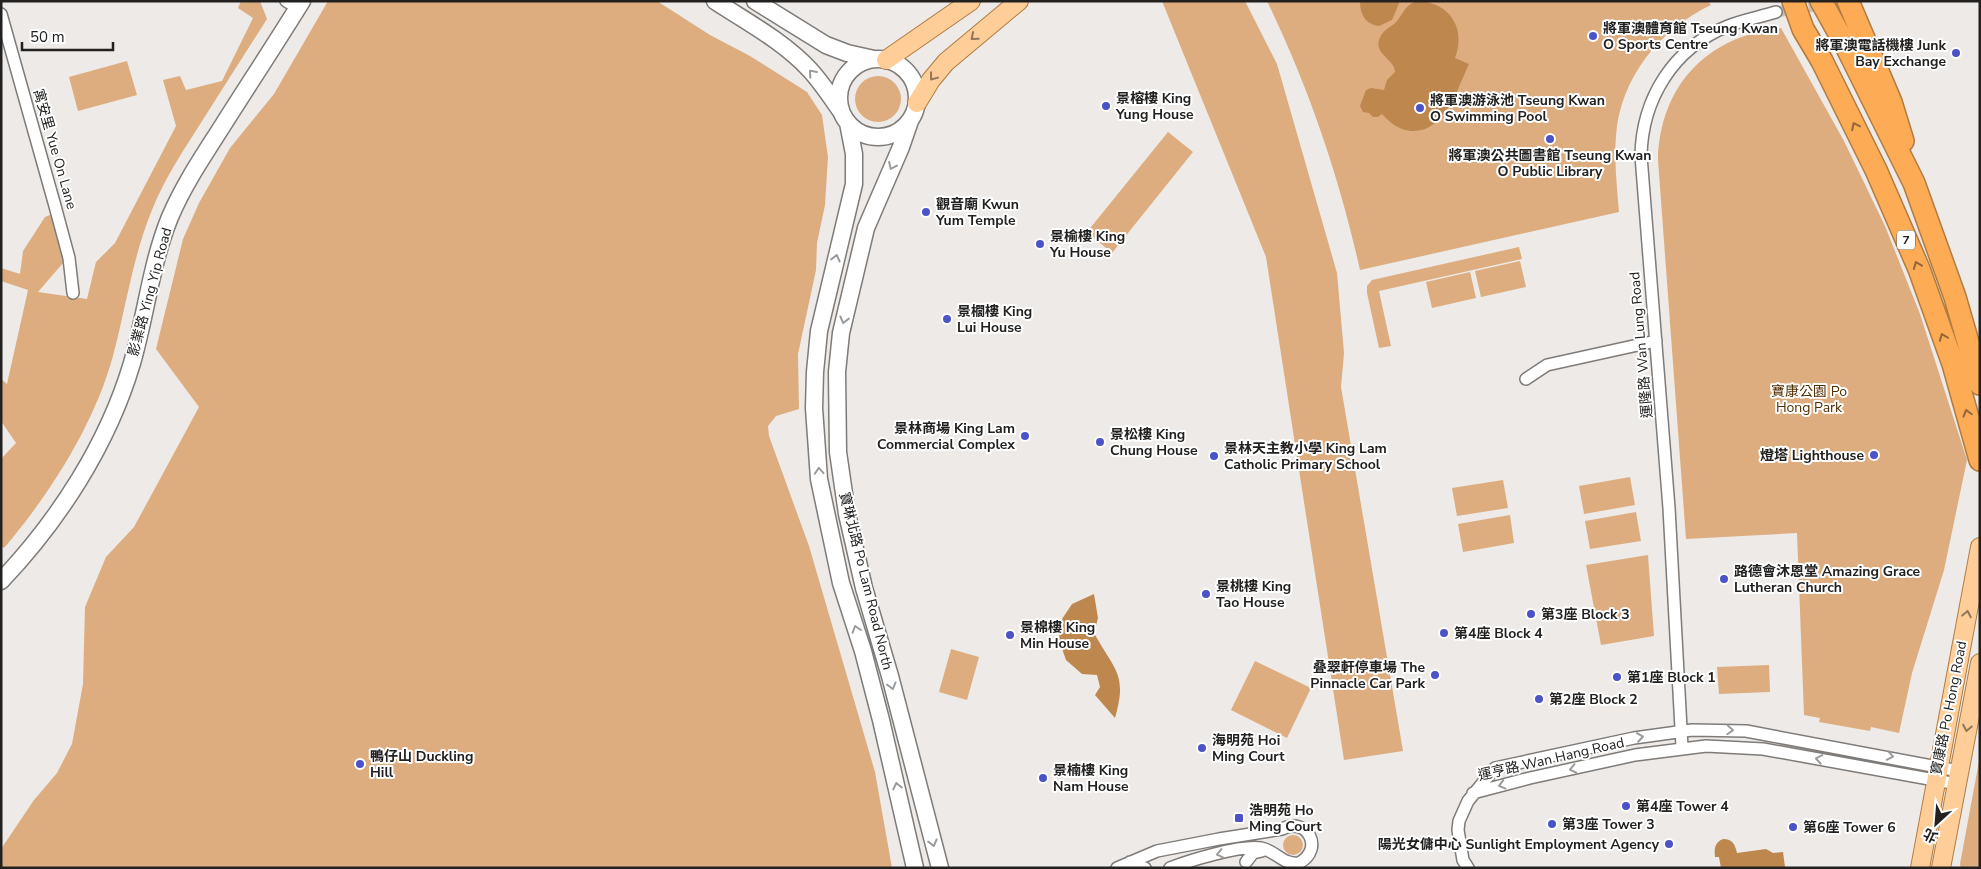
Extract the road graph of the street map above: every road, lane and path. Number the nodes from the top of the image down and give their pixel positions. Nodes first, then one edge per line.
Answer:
1 (715, 1) edge
2 (755, 1) edge
3 (970, 1) edge
4 (1019, 1) edge
5 (1821, 1) edge
6 (1828, 1) edge
7 (1848, 1) edge
8 (295, 3) edge
9 (1783, 5) edge
10 (1, 14) edge
11 (1846, 46) junction
12 (880, 59) junction
13 (917, 103) junction
14 (845, 117) junction
15 (910, 121) junction
16 (1914, 183) junction
17 (74, 293) dead end
18 (1656, 341) junction
19 (1963, 361) junction
20 (1526, 379) dead end
21 (1980, 384) edge
22 (1980, 460) edge
23 (1980, 548) edge
24 (1, 581) edge
25 (1980, 663) edge
26 (1681, 731) junction
27 (1682, 747) junction
28 (1937, 773) junction
29 (1958, 777) junction
30 (1474, 793) junction
31 (1268, 850) junction
32 (1130, 862) junction
33 (1246, 862) dead end
34 (1464, 865) edge
35 (915, 868) edge
36 (940, 868) edge
37 (1117, 868) edge
38 (1145, 868) edge
39 (1170, 868) edge
40 (1920, 868) edge
41 (1941, 868) edge

14 -> 1 main road
2 - 12 main road
3 - 12 main road
4 -> 13 main road
5 - 11 highway, 7
6 - 11 highway
7 - 16 highway
8 - 24 main road, 影業路 Ying Yip Road
9 - 18 street, 運隆路 Wan Lung Road
19 -> 9 highway, 7
10 - 17 street, 寓安里 Yue On Lane
11 - 16 highway, 7
12 - 13 main road
12 - 14 main road
13 - 15 main road
14 - 15 main road
35 -> 14 main road, 寶琳北路 Po Lam Road North
15 -> 36 main road, 寶琳北路 Po Lam Road North
16 - 19 highway, 7
18 - 20 street
18 - 26 street, 運隆路 Wan Lung Road
19 - 21 highway, 7
22 -> 19 highway, 7
28 -> 23 main road, 寶康路 Po Hong Road
25 -> 29 main road, 寶康路 Po Hong Road
26 - 27 street, 運隆路 Wan Lung Road
26 -> 28 street, 運亨路 Wan Hang Road
30 -> 26 street, 運亨路 Wan Hang Road
28 -> 27 street, 運亨路 Wan Hang Road
27 -> 30 street, 運亨路 Wan Hang Road
28 - 29 street, 運亨路 Wan Hang Road
28 - 40 main road, 寶康路 Po Hong Road
29 - 41 main road, 寶康路 Po Hong Road
30 - 34 street
31 - 32 street
31 - 33 street
31 -> 39 street
32 - 37 street
32 - 38 street

